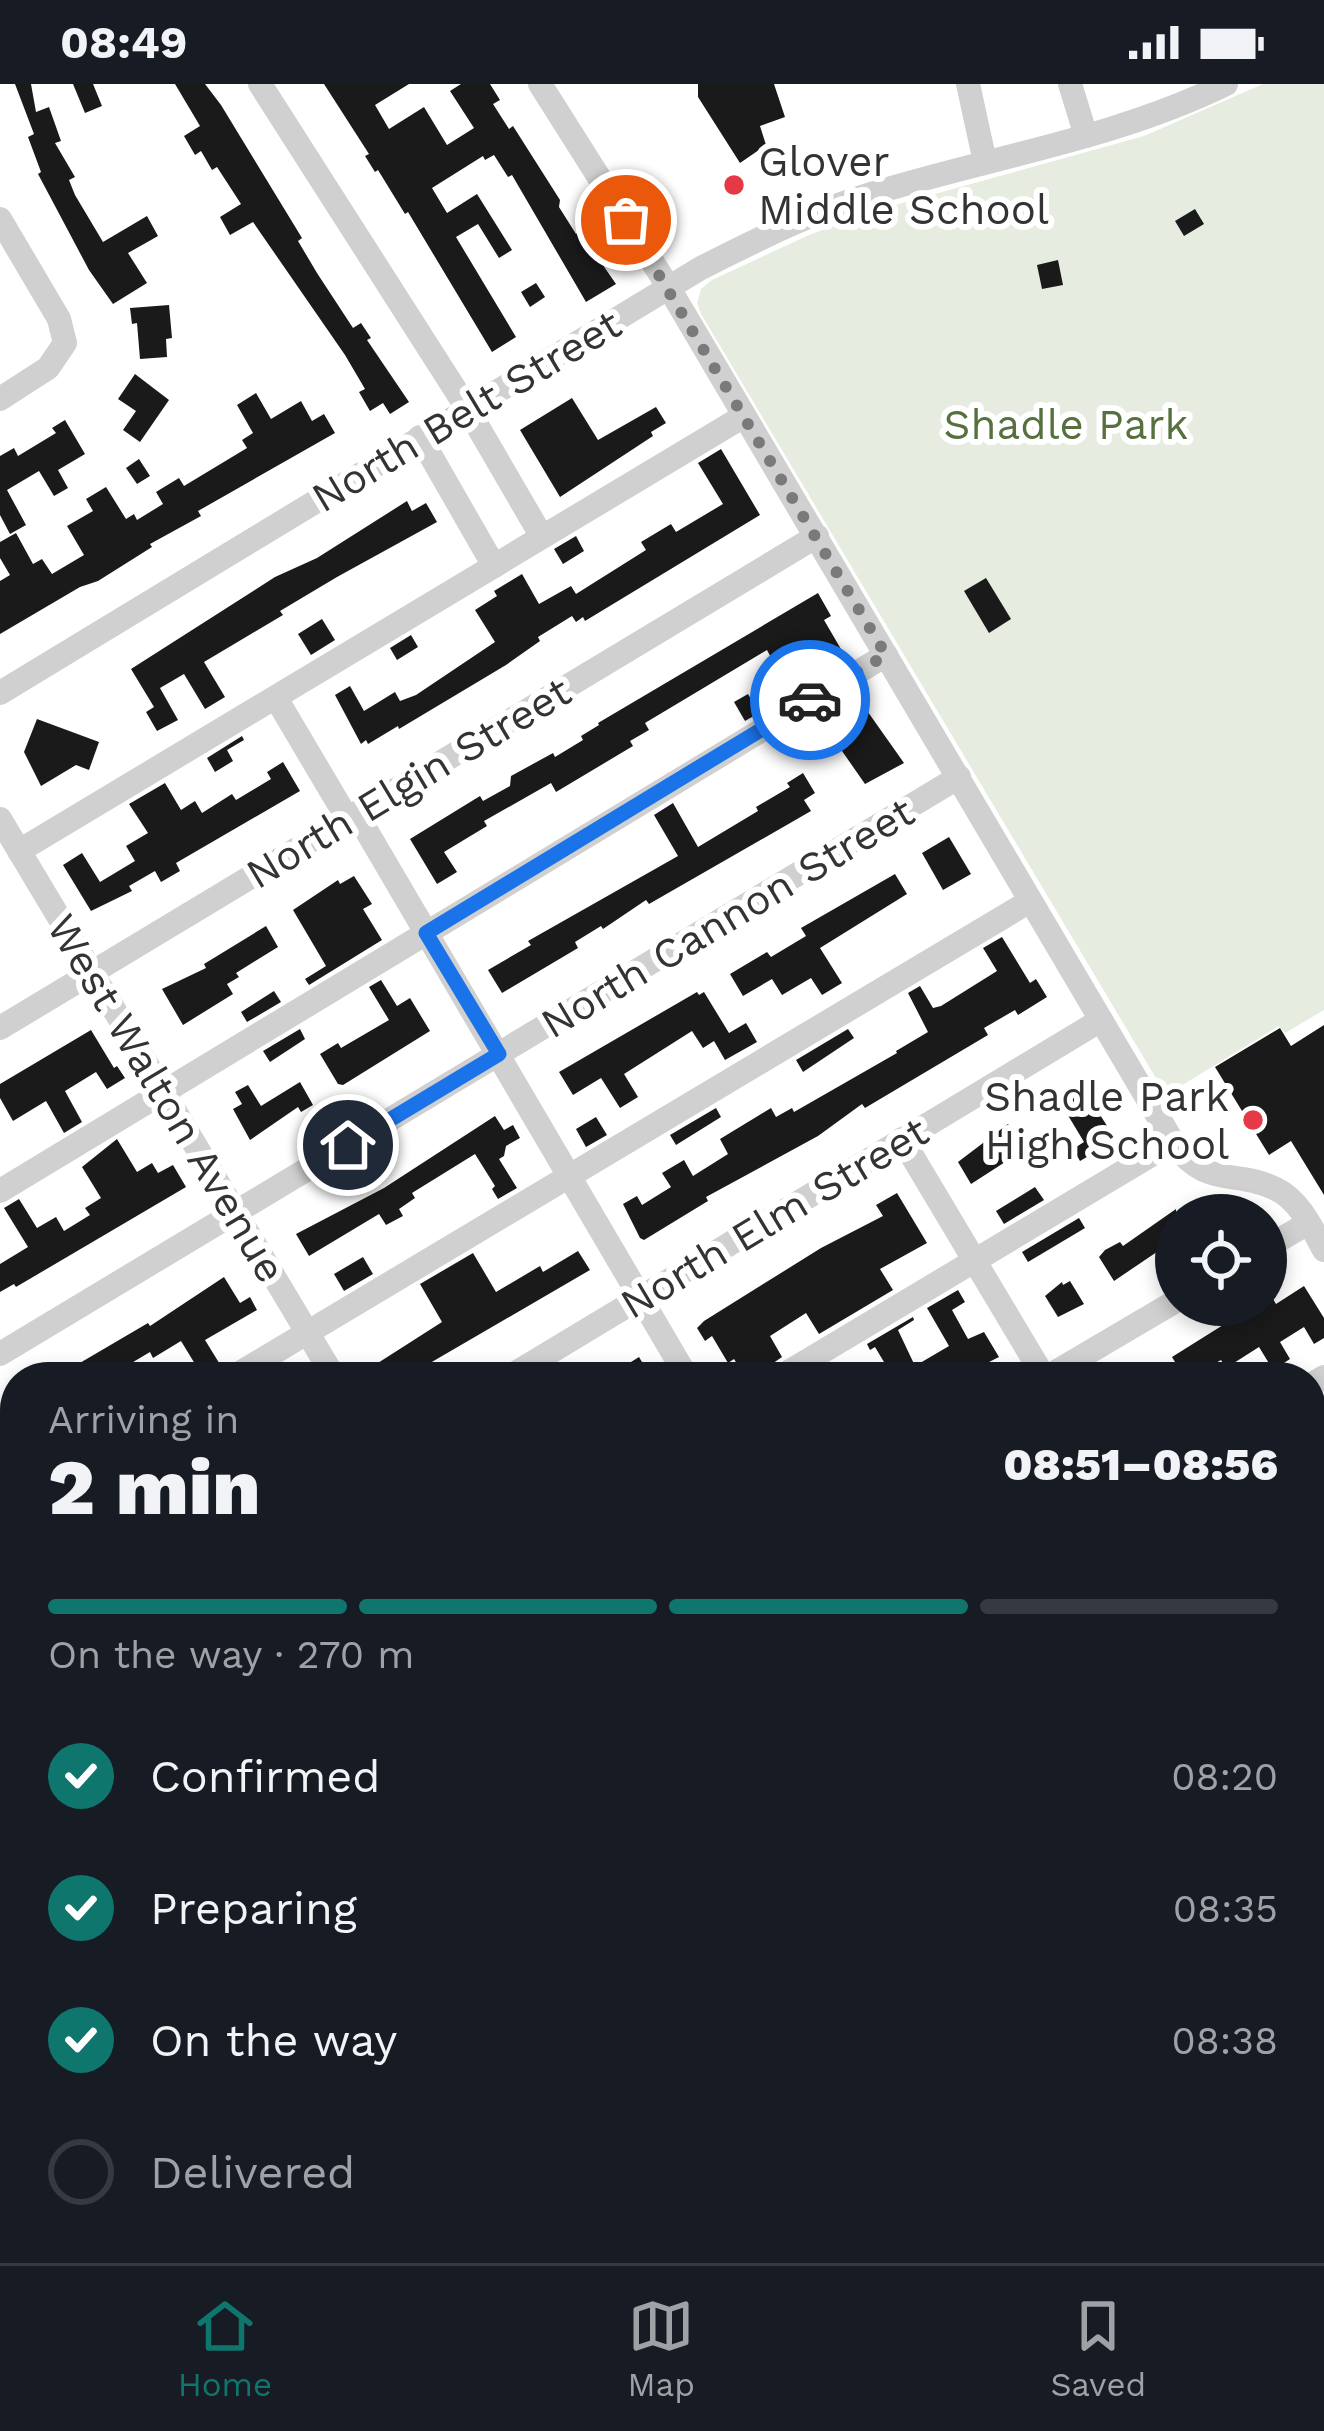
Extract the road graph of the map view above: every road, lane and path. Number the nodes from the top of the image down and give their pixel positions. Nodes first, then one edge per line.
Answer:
1 (260, 84) edge
2 (540, 84) edge
3 (968, 84) edge
4 (1226, 84) edge
5 (1073, 85) edge
6 (1086, 136) junction
7 (985, 162) junction
8 (0, 219) edge
9 (669, 288) junction
10 (0, 399) edge
11 (466, 408) junction
12 (744, 416) junction
13 (420, 437) junction
14 (817, 536) junction
15 (542, 537) junction
16 (494, 566) junction
17 (886, 655) junction
18 (0, 693) edge
19 (276, 698) junction
20 (959, 777) junction
21 (351, 815) junction
22 (0, 819) edge
23 (20, 851) junction
24 (1030, 902) junction
25 (426, 933) junction
26 (91, 974) junction
27 (1101, 1020) junction
28 (0, 1028) edge
29 (499, 1054) junction
30 (163, 1093) junction
31 (902, 1139) junction
32 (1173, 1142) junction
33 (569, 1178) junction
34 (0, 1191) edge
35 (235, 1213) junction
36 (1309, 1223) junction
37 (1287, 1236) edge
38 (1324, 1250) edge
39 (975, 1261) junction
40 (640, 1298) junction
41 (1155, 1313) edge
42 (307, 1332) junction
43 (0, 1354) edge
44 (258, 1362) edge
45 (325, 1362) edge
46 (534, 1362) edge
47 (678, 1362) edge
48 (805, 1362) edge
49 (1037, 1362) edge
50 (1072, 1362) edge

1 - 11 street
2 - 9 street
3 - 7 street
4 - 6 street, North Belt Street
5 - 6 street
6 - 7 street, North Belt Street
7 - 9 street, North Belt Street
8 - 10 street
9 - 11 street, North Belt Street
9 - 12 street
11 - 13 street, North Belt Street
11 - 15 street
12 - 14 street
12 - 15 street
13 - 16 street
13 - 18 street, North Belt Street
14 - 17 street
14 - 21 street, North Elgin Street
15 - 16 street
16 - 19 street
17 - 20 street
17 - 25 street
19 - 21 street
19 - 23 street
20 - 24 street
20 - 29 street, North Cannon Street
21 - 25 street
21 - 26 street, North Elgin Street
22 - 23 street, West Walton Avenue
23 - 26 street, West Walton Avenue
24 - 27 street
24 - 33 street
25 - 29 street
25 - 30 street
26 - 28 street, North Elgin Street
26 - 30 street, West Walton Avenue
27 - 31 street, North Elm Street
27 - 32 street
29 - 33 street
29 - 35 street, North Cannon Street
30 - 34 street
30 - 35 street, West Walton Avenue
31 - 39 street
31 - 40 street, North Elm Street
32 - 36 street
32 - 39 street
33 - 40 street
33 - 42 street
35 - 42 street, West Walton Avenue
35 - 43 street, North Cannon Street
36 - 37 street
36 - 38 street
39 - 48 street
39 - 49 street
40 - 46 street, North Elm Street
40 - 47 street
41 - 50 street
42 - 44 street
42 - 45 street, West Walton Avenue

